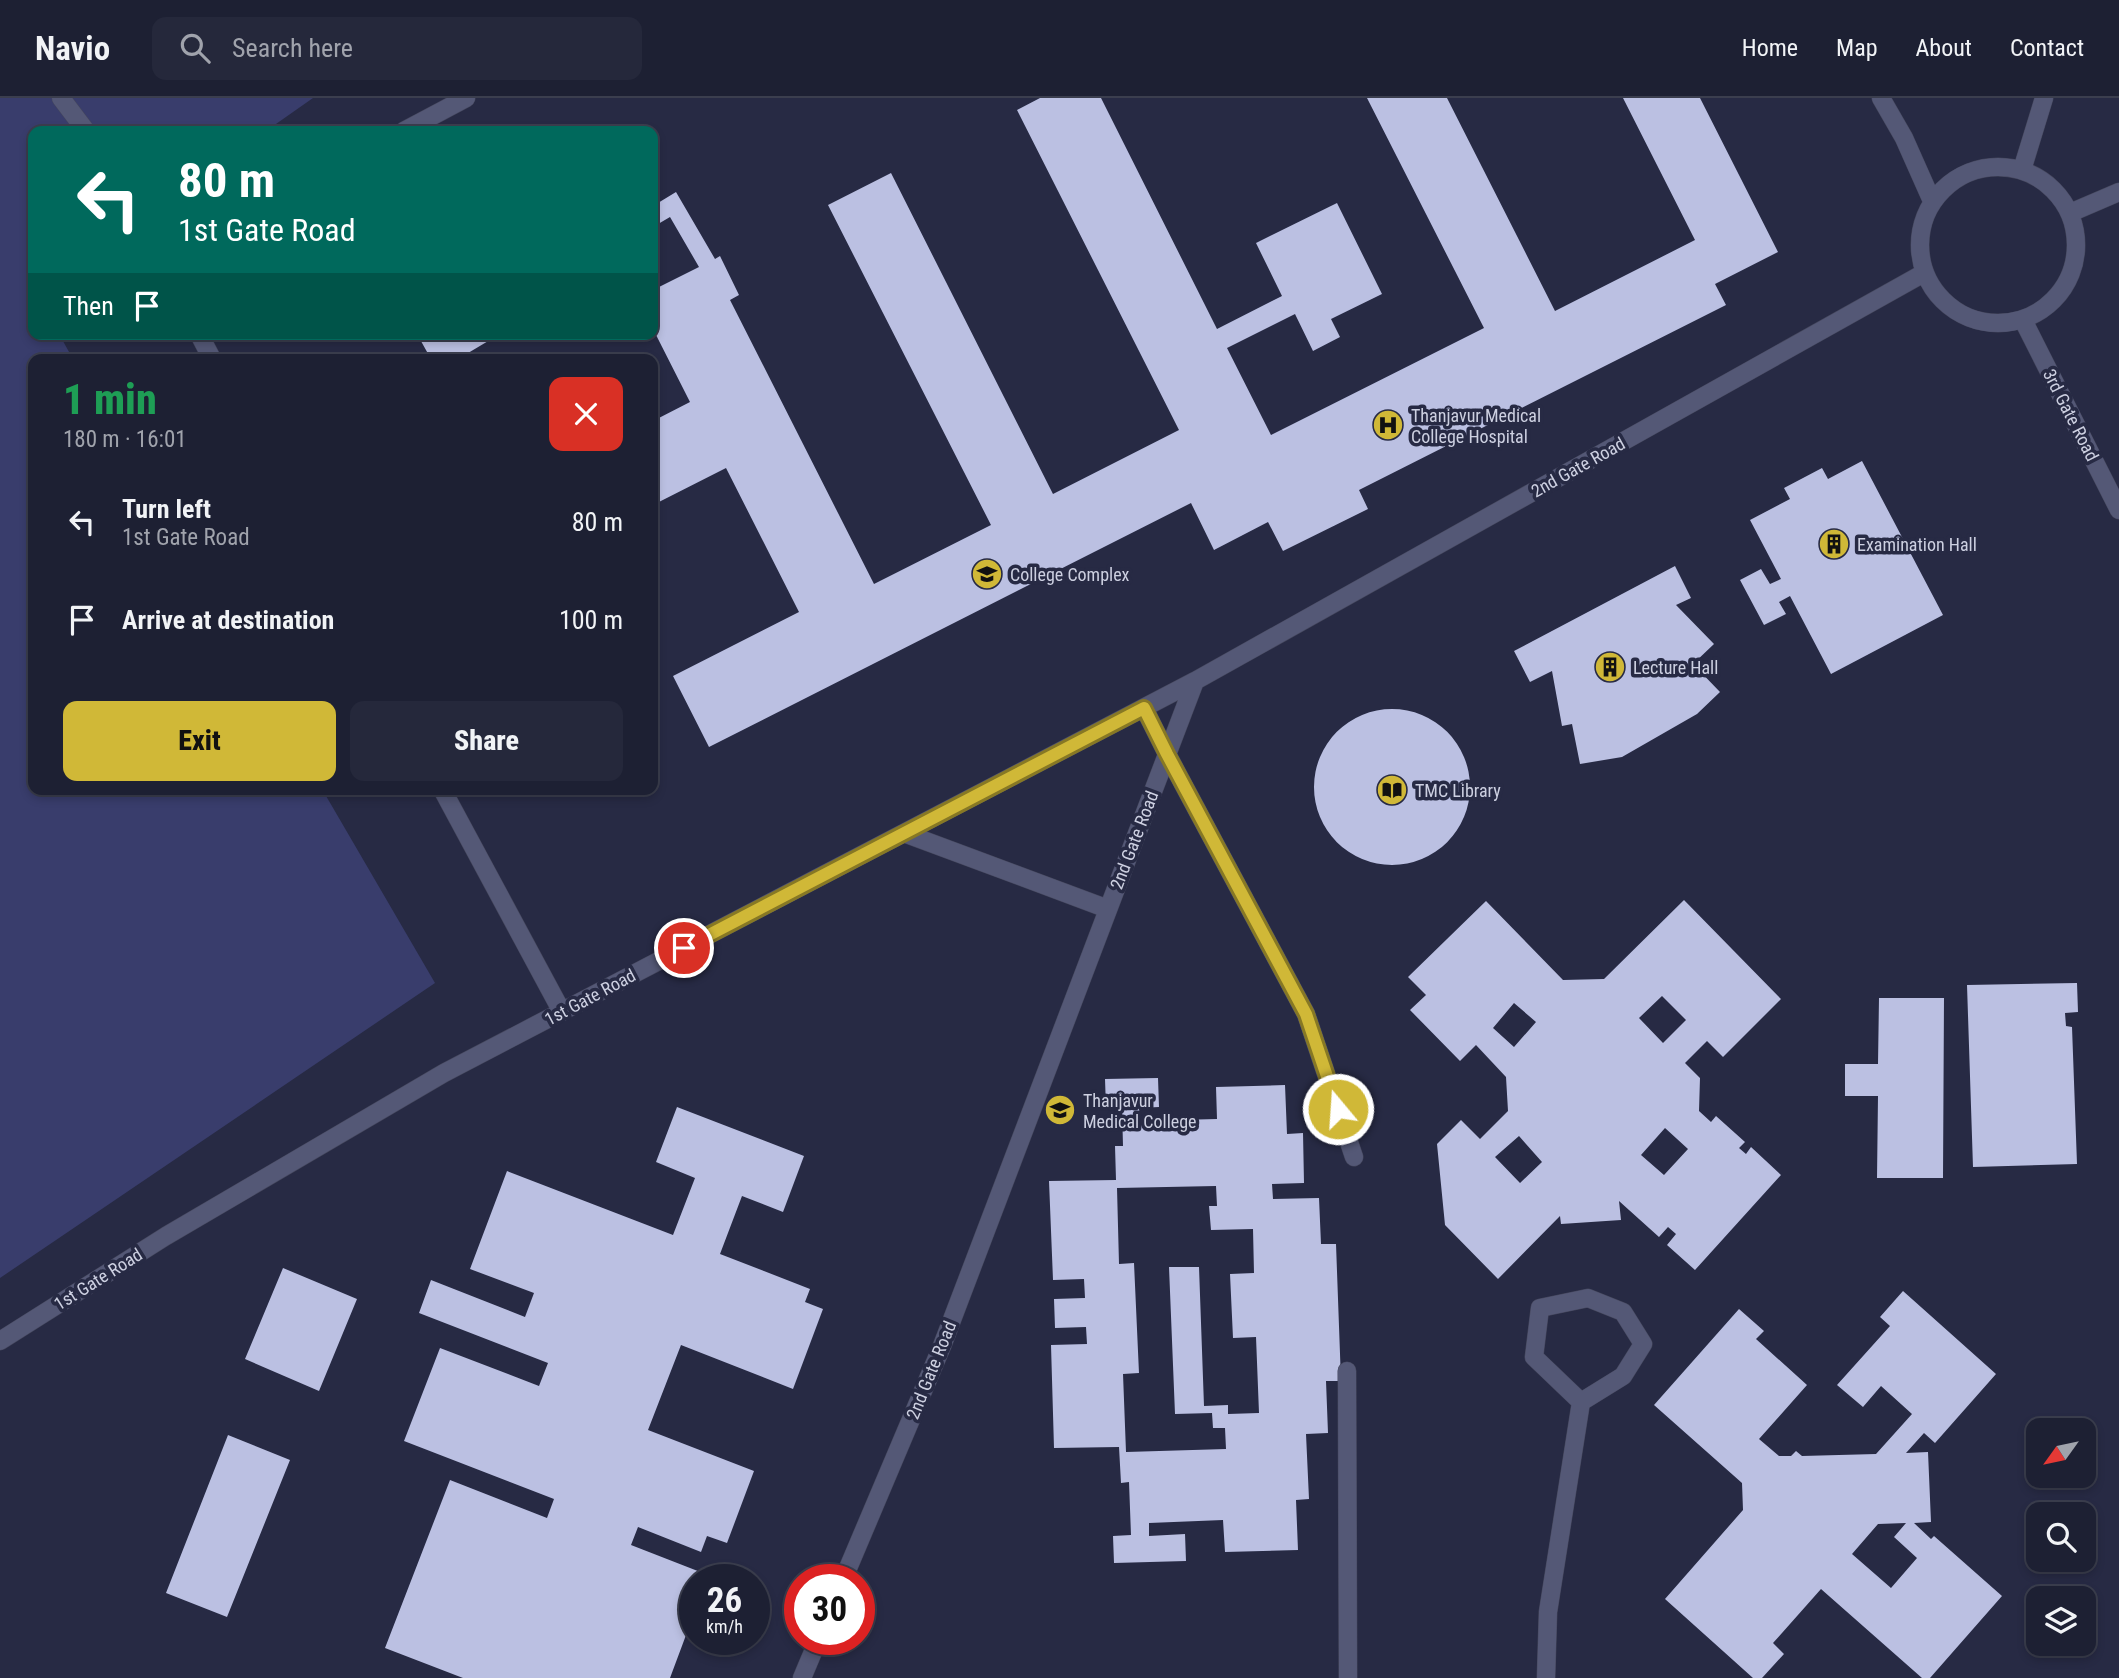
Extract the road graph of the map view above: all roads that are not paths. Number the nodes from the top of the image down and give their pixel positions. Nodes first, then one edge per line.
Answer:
1 (61, 98) edge
2 (466, 98) edge
3 (1881, 98) edge
4 (2044, 98) edge
5 (82, 126) edge
6 (413, 126) edge
7 (2022, 170) junction
8 (2119, 191) edge
9 (1931, 201) junction
10 (2070, 213) junction
11 (1923, 273) junction
12 (2023, 320) junction
13 (2119, 510) edge
14 (1195, 681) junction
15 (1144, 708) junction
16 (1167, 754) junction
17 (445, 795) edge
18 (904, 833) junction
19 (1108, 909) junction
20 (562, 1012) junction
21 (1354, 1157) dead end
22 (0, 1341) edge
23 (1347, 1371) dead end
24 (1581, 1402) junction
25 (850, 1564) edge
26 (812, 1655) edge
27 (802, 1678) edge
28 (1348, 1678) edge
29 (1546, 1678) edge

1 - 5 street
2 - 6 street
3 - 9 street
4 - 7 street
7 - 9 street
7 - 10 street
8 - 10 street
9 - 11 street
10 - 12 street
11 - 12 street
11 - 14 street, 2nd Gate Road
12 - 13 street, 3rd Gate Road
14 - 15 street, 1st Gate Road
14 - 16 street, 2nd Gate Road
15 - 16 street
15 - 18 street, 1st Gate Road
16 - 19 street, 2nd Gate Road
16 - 21 street
17 - 20 street
18 - 19 street
18 - 20 street, 1st Gate Road
19 - 25 street, 2nd Gate Road
20 - 22 street, 1st Gate Road
23 - 28 street
24 - 24 street
24 - 29 street
26 - 27 street

